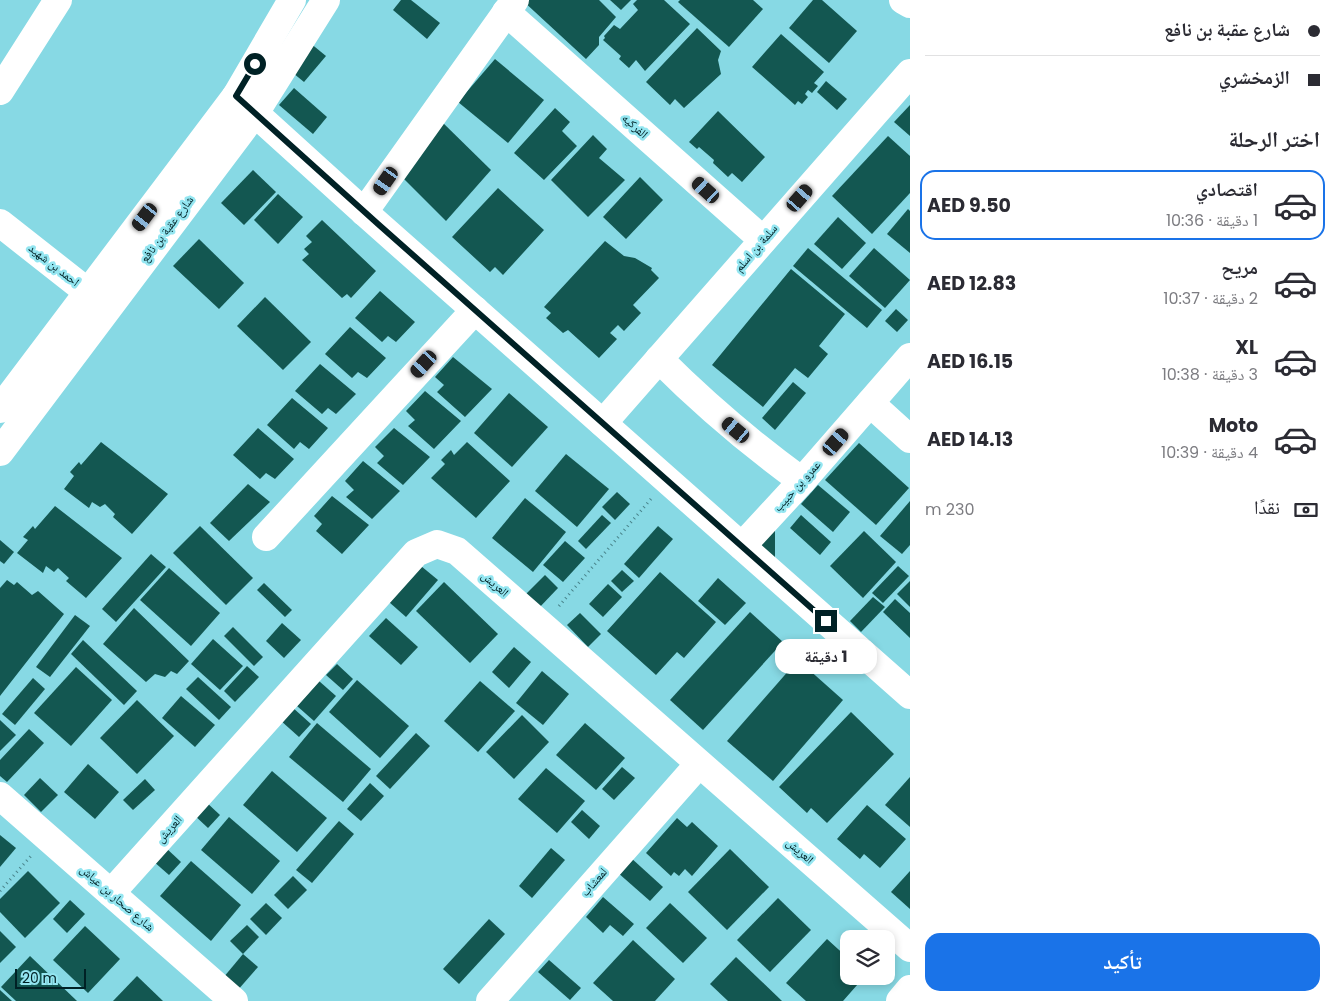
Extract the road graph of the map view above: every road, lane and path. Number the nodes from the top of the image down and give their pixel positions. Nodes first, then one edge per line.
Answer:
1 (58, 0) edge
2 (292, 0) edge
3 (326, 0) edge
4 (903, 0) edge
5 (910, 4) edge
6 (511, 6) edge
7 (910, 73) edge
8 (0, 91) edge
9 (245, 105) junction
10 (364, 212) junction
11 (0, 223) edge
12 (763, 240) junction
13 (98, 300) junction
14 (475, 310) junction
15 (910, 357) edge
16 (659, 359) junction
17 (870, 404) junction
18 (0, 409) edge
19 (603, 424) junction
20 (910, 439) edge
21 (0, 452) edge
22 (667, 480) junction
23 (802, 481) junction
24 (266, 537) dead end
25 (742, 546) junction
26 (542, 626) junction
27 (910, 695) edge
28 (699, 764) junction
29 (0, 796) edge
30 (48, 838) junction
31 (0, 891) edge
32 (111, 893) junction
33 (910, 948) edge
34 (910, 989) edge
35 (234, 1001) edge
36 (490, 1001) edge
37 (900, 1001) edge

1 - 8 street
2 - 9 street, شارع عقبة بن نافع
3 - 9 street, شارع عقبة بن نافع
4 - 5 street
6 - 10 street
6 - 12 street, الفركيه
7 - 12 street, سلمة بن اسلم
9 - 10 street
9 - 13 street, شارع عقبة بن نافع
10 - 14 street
11 - 13 street, احمد بن شهيد
12 - 16 street, سلمة بن اسلم
13 - 18 street, شارع عقبة بن نافع
13 - 21 street, شارع عقبة بن نافع
14 - 19 street
14 - 24 street
15 - 17 street, عمرو بن حبيب
16 - 19 street, سلمة بن اسلم
16 - 23 street
17 - 20 street
17 - 23 street, عمرو بن حبيب
19 - 22 street
22 - 25 street
22 - 26 path
23 - 25 street, عمرو بن حبيب
25 - 27 street
26 - 28 street, العريش
26 - 32 street, العريش
28 - 33 street, العريش
28 - 36 street, لمعشاب
29 - 30 street, شارع صحار بن عياش
30 - 31 path
30 - 32 street, شارع صحار بن عياش
32 - 35 street, شارع صحار بن عياش
34 - 37 street

